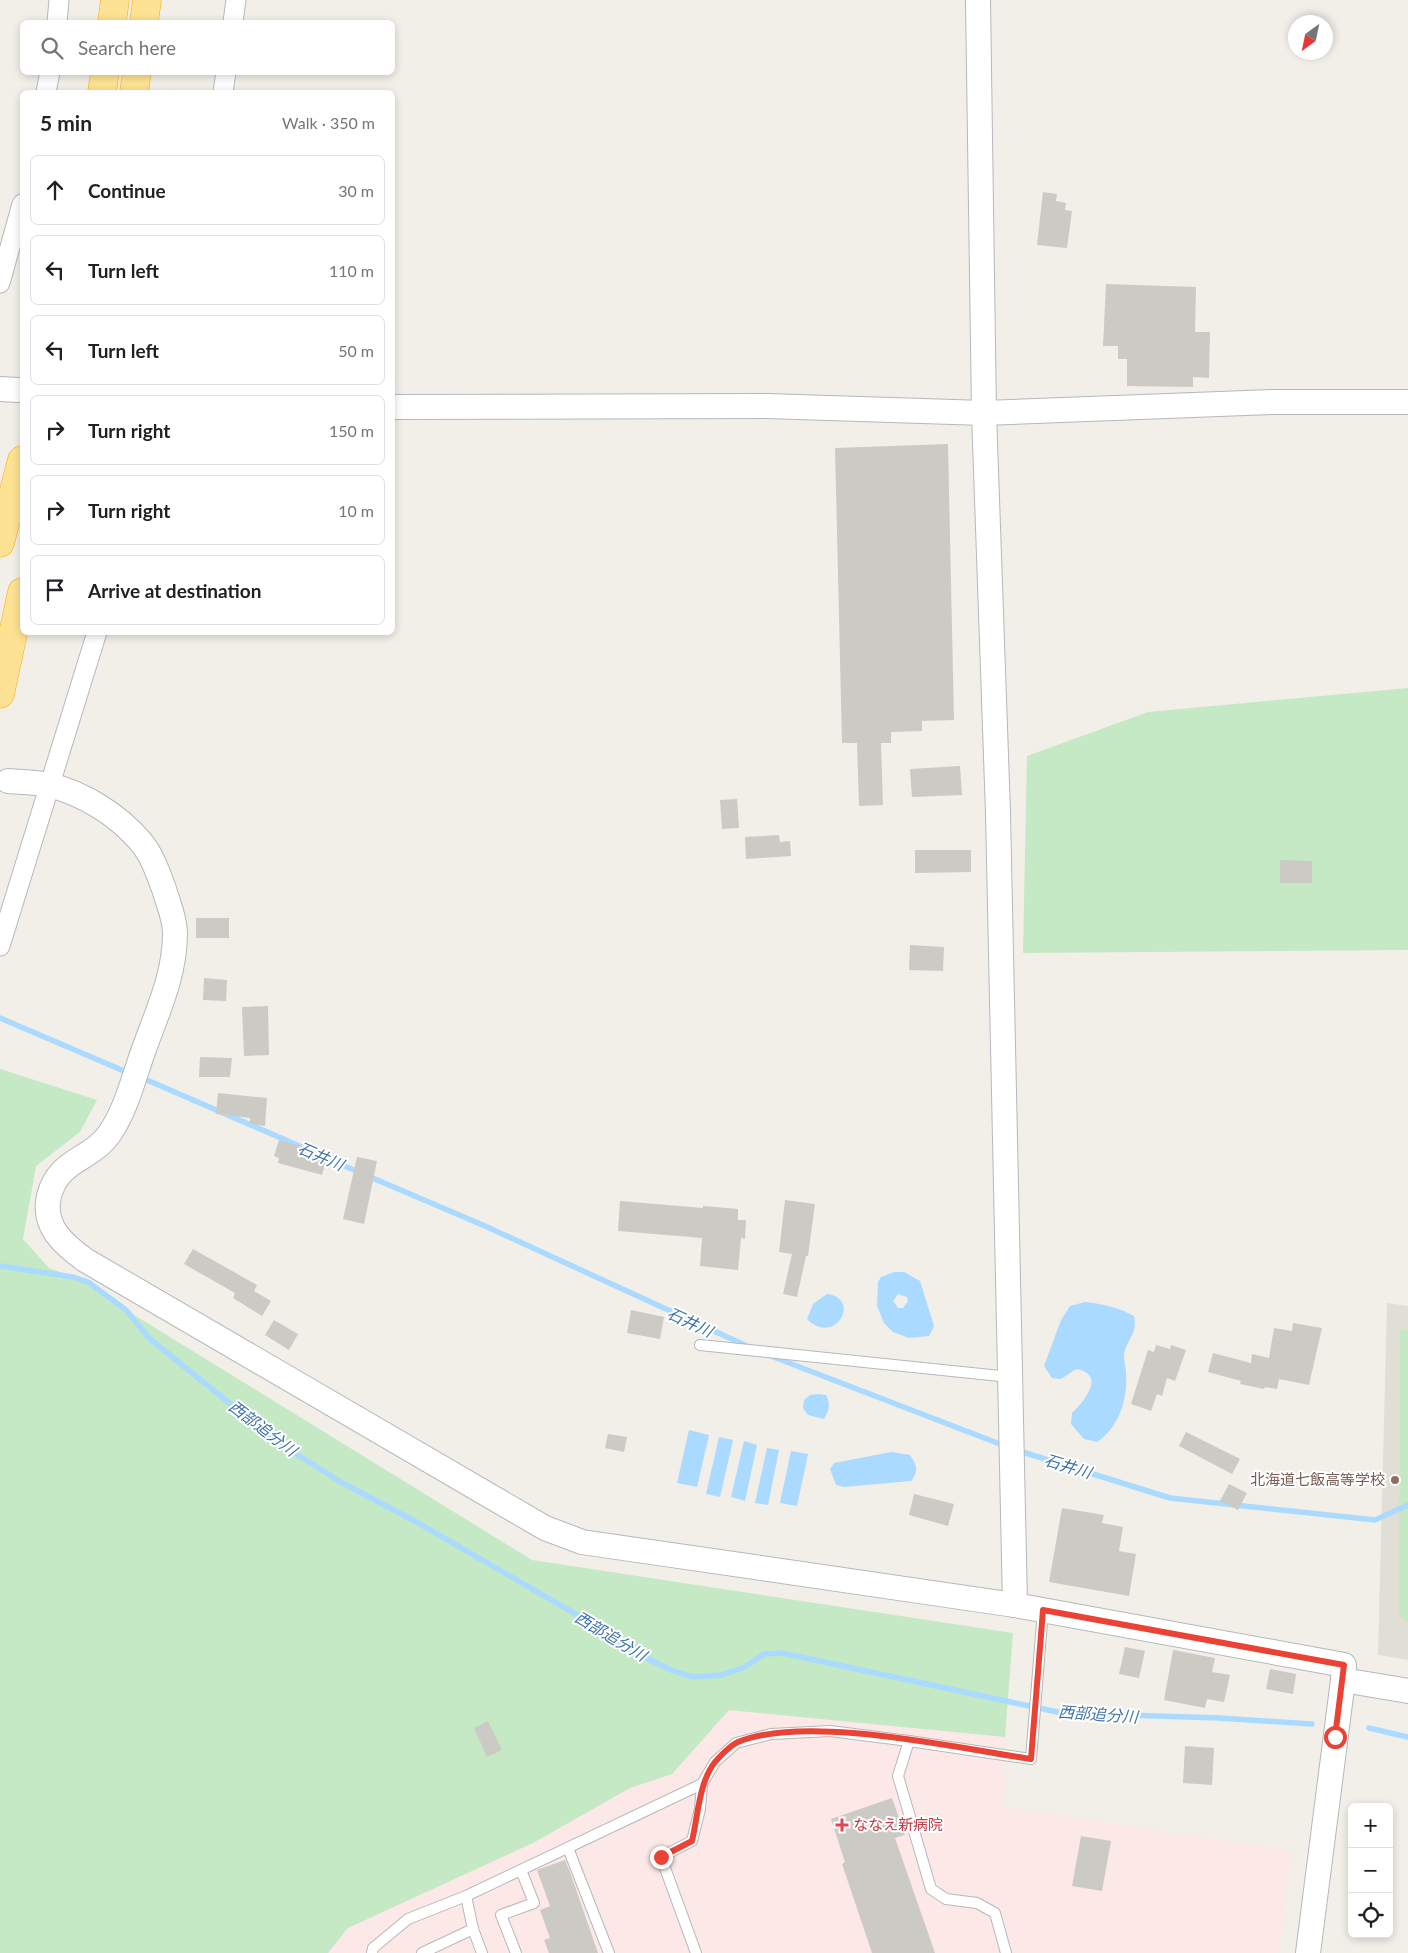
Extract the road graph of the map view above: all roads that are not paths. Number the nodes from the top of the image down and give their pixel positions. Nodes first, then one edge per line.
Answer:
1 (59, 0) edge
2 (115, 0) edge
3 (147, 0) edge
4 (236, 0) edge
5 (978, 0) edge
6 (56, 20) edge
7 (112, 20) edge
8 (144, 20) edge
9 (233, 20) edge
10 (49, 75) edge
11 (105, 75) edge
12 (137, 75) edge
13 (226, 75) edge
14 (46, 90) edge
15 (102, 90) edge
16 (134, 90) edge
17 (223, 90) edge
18 (20, 211) edge
19 (0, 283) edge
20 (1408, 402) edge
21 (395, 407) edge
22 (984, 413) junction
23 (20, 468) edge
24 (0, 544) edge
25 (20, 593) edge
26 (20, 601) edge
27 (96, 635) edge
28 (0, 666) edge
29 (0, 694) edge
30 (8, 781) dead end
31 (49, 785) junction
32 (0, 946) edge
33 (700, 1345) dead end
34 (1010, 1377) junction
35 (1015, 1605) junction
36 (1043, 1610) junction
37 (1343, 1680) junction
38 (1408, 1691) edge
39 (910, 1741) junction
40 (702, 1784) junction
41 (568, 1848) junction
42 (521, 1870) junction
43 (466, 1896) junction
44 (472, 1929) junction
45 (372, 1953) edge
46 (422, 1953) edge
47 (482, 1953) edge
48 (516, 1953) edge
49 (609, 1953) edge
50 (696, 1953) edge
51 (1006, 1953) edge
52 (1308, 1953) edge

1 - 6 street
2 - 7 highway
3 - 8 highway
4 - 9 street
5 - 22 street
10 - 14 street
11 - 15 highway
12 - 16 highway
13 - 17 street
18 - 19 street
20 - 22 street
21 - 22 street
22 - 34 street
23 - 24 highway
25 - 28 highway
26 - 29 highway
27 - 31 street
30 - 31 street
31 - 32 street
31 - 35 street
33 - 34 lane
34 - 35 street
35 - 36 street
36 - 37 street
36 - 39 lane
37 - 38 street
37 - 52 street
39 - 40 lane
39 - 51 lane
40 - 41 lane
40 - 50 lane
41 - 42 lane
41 - 49 lane
42 - 43 lane
42 - 48 lane
43 - 44 lane
43 - 45 lane
44 - 46 lane
44 - 47 lane

